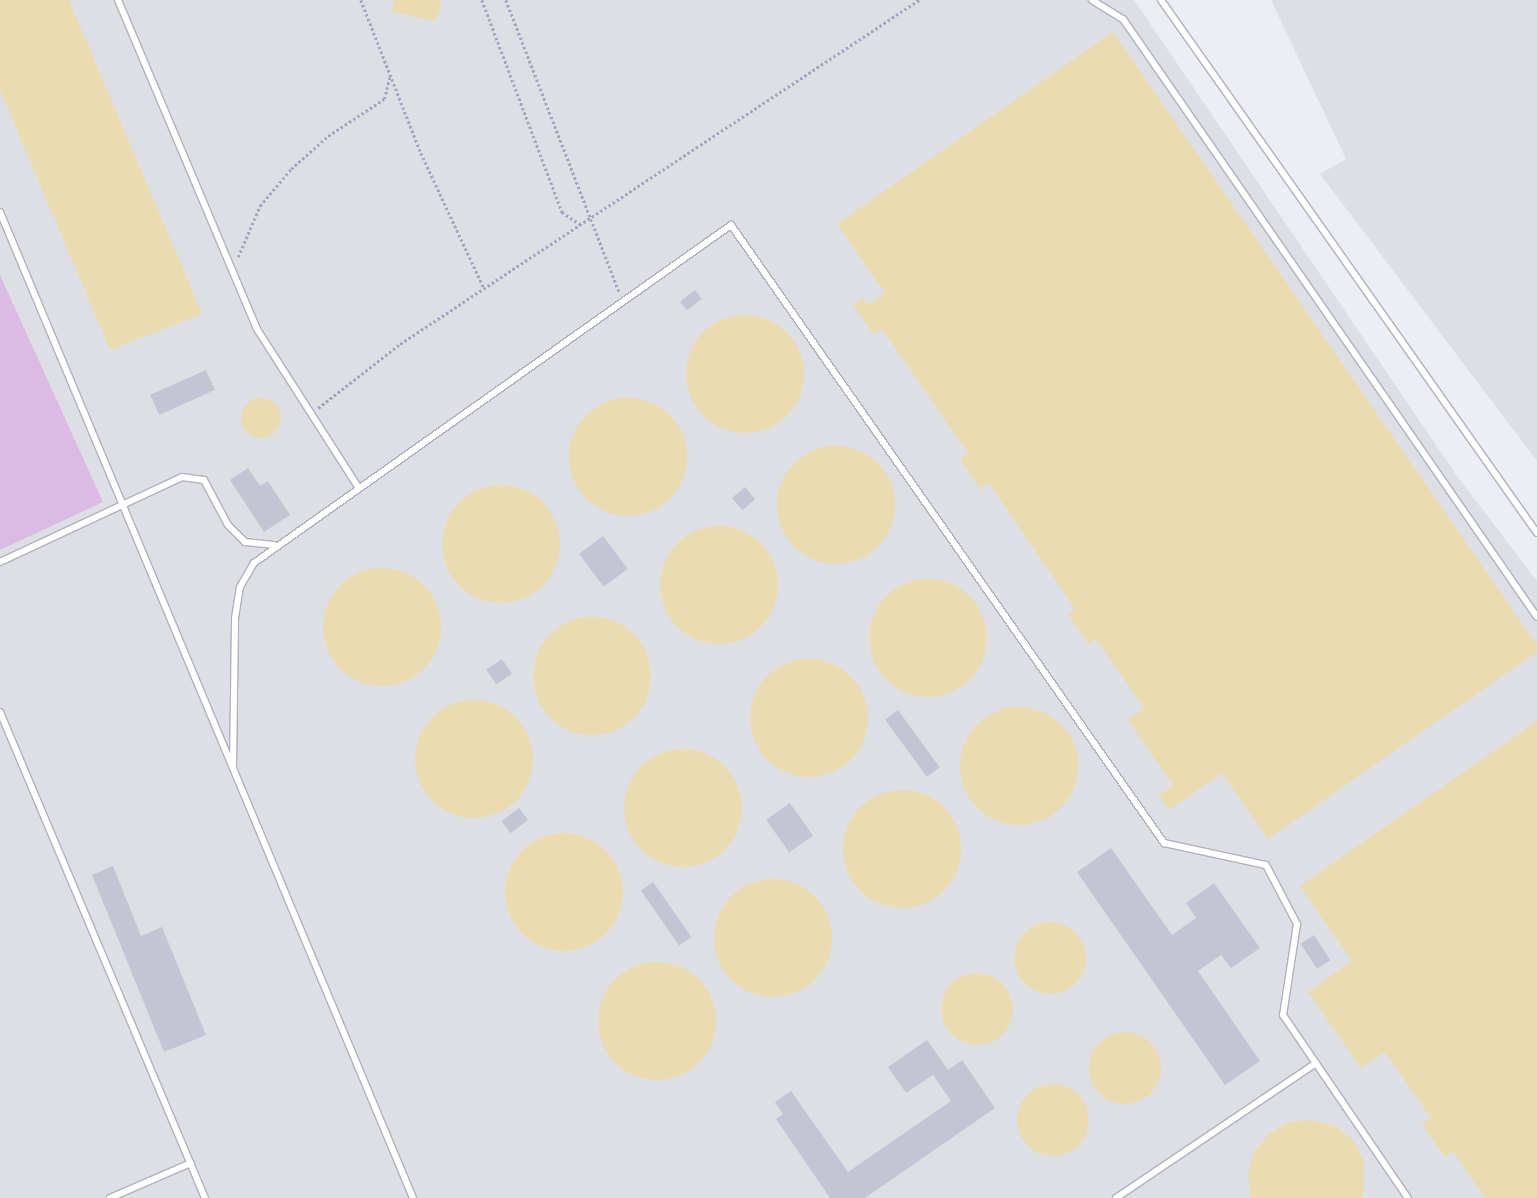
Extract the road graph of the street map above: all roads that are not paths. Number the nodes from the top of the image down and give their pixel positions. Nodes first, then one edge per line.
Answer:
1 (118, 0) edge
2 (1092, 0) edge
3 (1162, 0) edge
4 (0, 212) edge
5 (3, 227) edge
6 (358, 487) junction
7 (123, 504) junction
8 (1537, 532) edge
9 (275, 545) junction
10 (0, 562) edge
11 (1537, 617) edge
12 (0, 712) edge
13 (233, 766) junction
14 (1316, 1063) junction
15 (191, 1163) junction
16 (110, 1198) edge
17 (205, 1198) edge
18 (413, 1198) edge
19 (1116, 1198) edge
20 (1408, 1198) edge

1 - 6 lane
2 - 11 lane
3 - 8 lane
4 - 5 lane
5 - 7 lane
6 - 9 lane
6 - 14 lane
7 - 9 lane
7 - 10 lane
7 - 13 lane
9 - 13 lane
12 - 15 lane
13 - 18 lane
14 - 19 lane
14 - 20 lane
15 - 16 lane
15 - 17 lane

